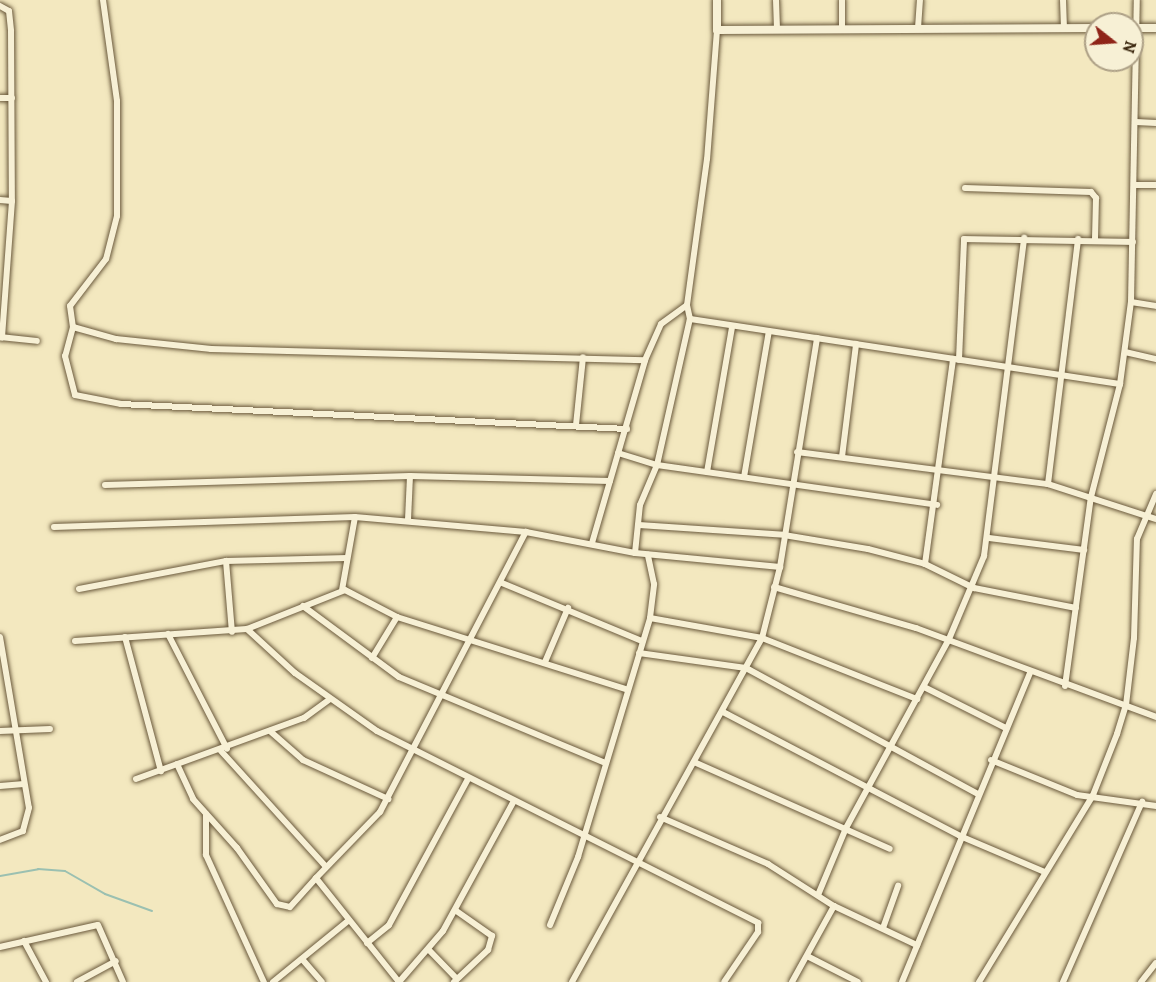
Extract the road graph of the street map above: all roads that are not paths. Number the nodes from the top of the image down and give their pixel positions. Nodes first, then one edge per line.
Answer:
1 (103, 0) edge
2 (717, 0) edge
3 (776, 0) edge
4 (842, 0) edge
5 (920, 0) edge
6 (1062, 0) edge
7 (0, 6) edge
8 (918, 28) junction
9 (1064, 28) junction
10 (1084, 28) edge
11 (777, 29) junction
12 (842, 29) junction
13 (717, 30) junction
14 (1135, 72) edge
15 (0, 98) edge
16 (12, 98) junction
17 (1136, 122) junction
18 (1156, 123) edge
19 (1134, 185) junction
20 (1156, 185) edge
21 (965, 188) dead end
22 (0, 200) edge
23 (12, 201) junction
24 (1024, 238) junction
25 (1078, 239) junction
26 (1095, 239) junction
27 (1133, 242) junction
28 (1131, 302) junction
29 (687, 304) junction
30 (1156, 306) edge
31 (690, 319) junction
32 (73, 327) junction
33 (732, 327) junction
34 (769, 331) junction
35 (1, 337) edge
36 (817, 338) junction
37 (37, 341) dead end
38 (856, 344) junction
39 (1125, 352) junction
40 (583, 357) junction
41 (1156, 359) edge
42 (645, 360) junction
43 (956, 360) junction
44 (1008, 367) junction
45 (1063, 375) junction
46 (1120, 384) junction
47 (576, 425) junction
48 (627, 429) junction
49 (797, 452) junction
50 (618, 453) junction
51 (842, 457) junction
52 (657, 465) junction
53 (941, 469) junction
54 (707, 472) junction
55 (410, 476) junction
56 (744, 477) junction
57 (997, 477) junction
58 (610, 481) junction
59 (792, 483) junction
60 (1048, 484) junction
61 (105, 485) dead end
62 (1156, 494) edge
63 (1091, 497) junction
64 (937, 505) junction
65 (355, 517) junction
66 (1153, 518) edge
67 (408, 520) junction
68 (639, 525) junction
69 (54, 527) dead end
70 (526, 532) junction
71 (784, 535) junction
72 (989, 538) junction
73 (592, 543) junction
74 (1084, 550) junction
75 (635, 554) junction
76 (648, 555) junction
77 (347, 558) junction
78 (226, 561) junction
79 (925, 564) junction
80 (780, 567) junction
81 (502, 583) junction
82 (774, 587) junction
83 (974, 588) junction
84 (79, 589) dead end
85 (342, 590) junction
86 (303, 606) junction
87 (568, 608) junction
88 (1076, 608) junction
89 (397, 617) junction
90 (650, 618) junction
91 (247, 629) junction
92 (232, 632) junction
93 (168, 634) junction
94 (0, 637) edge
95 (125, 637) junction
96 (762, 639) junction
97 (949, 639) junction
98 (474, 640) junction
99 (75, 641) dead end
100 (642, 641) junction
101 (639, 653) junction
102 (1, 658) edge
103 (372, 658) junction
104 (545, 662) junction
105 (746, 668) junction
106 (1030, 673) junction
107 (1065, 686) junction
108 (924, 687) junction
109 (626, 688) junction
110 (444, 695) junction
111 (330, 699) junction
112 (917, 699) junction
113 (1126, 705) junction
114 (723, 712) junction
115 (1156, 717) edge
116 (1006, 728) junction
117 (19, 729) junction
118 (50, 729) dead end
119 (0, 731) edge
120 (270, 731) junction
121 (892, 746) junction
122 (224, 750) junction
123 (412, 751) junction
124 (991, 760) junction
125 (603, 762) junction
126 (694, 762) junction
127 (177, 764) junction
128 (161, 771) junction
129 (136, 779) dead end
130 (468, 779) junction
131 (24, 784) junction
132 (0, 786) edge
133 (867, 789) junction
134 (976, 793) junction
135 (1093, 795) junction
136 (388, 799) junction
137 (514, 801) junction
138 (1142, 802) junction
139 (1156, 806) edge
140 (206, 814) junction
141 (660, 817) junction
142 (846, 828) junction
143 (960, 836) junction
144 (584, 837) junction
145 (0, 840) edge
146 (890, 849) dead end
147 (637, 861) junction
148 (326, 867) junction
149 (1045, 872) junction
150 (316, 878) junction
151 (898, 886) dead end
152 (818, 895) junction
153 (834, 906) junction
154 (455, 910) junction
155 (349, 920) junction
156 (550, 925) dead end
157 (883, 928) junction
158 (24, 941) junction
159 (366, 943) junction
160 (917, 945) junction
161 (0, 947) edge
162 (429, 950) junction
163 (807, 956) junction
164 (302, 959) junction
165 (116, 961) junction
166 (1156, 963) edge
167 (456, 981) edge
168 (46, 982) edge
169 (77, 982) edge
170 (123, 982) edge
171 (264, 982) edge
172 (273, 982) edge
173 (322, 982) edge
174 (399, 982) edge
175 (572, 982) edge
176 (724, 982) edge
177 (792, 982) edge
178 (858, 982) edge
179 (902, 982) edge
180 (979, 982) edge
181 (1063, 982) edge
182 (1141, 982) edge

1 - 32 street
2 - 13 street
3 - 11 street
4 - 12 street
5 - 8 street
6 - 9 street
7 - 16 street
8 - 9 street
8 - 12 street
9 - 10 street
11 - 12 street
11 - 13 street
13 - 29 street
14 - 17 street
15 - 16 street
16 - 23 street
17 - 18 street
17 - 19 street
19 - 20 street
19 - 27 street
21 - 26 street
22 - 23 street
23 - 35 street
24 - 25 street
24 - 43 street
24 - 44 street
25 - 26 street
25 - 45 street
26 - 27 street
27 - 28 street
28 - 30 street
28 - 39 street
29 - 31 street
29 - 42 street
31 - 33 street
31 - 52 street
32 - 40 street
32 - 47 street
33 - 34 street
33 - 54 street
34 - 36 street
34 - 56 street
35 - 37 street
36 - 38 street
36 - 49 street
38 - 43 street
38 - 51 street
39 - 41 street
39 - 46 street
40 - 42 street
40 - 47 street
42 - 48 street
43 - 44 street
43 - 53 street
44 - 45 street
44 - 57 street
45 - 46 street
45 - 60 street
46 - 63 street
47 - 48 street
48 - 50 street
49 - 51 street
49 - 59 street
50 - 52 street
50 - 58 street
51 - 53 street
52 - 54 street
52 - 68 street
53 - 57 street
53 - 64 street
54 - 56 street
55 - 58 street
55 - 61 street
55 - 67 street
56 - 59 street
57 - 60 street
57 - 72 street
58 - 73 street
59 - 64 street
59 - 71 street
60 - 63 street
62 - 66 street
63 - 66 street
63 - 74 street
64 - 79 street
65 - 67 street
65 - 69 street
65 - 77 street
66 - 113 street
67 - 70 street
68 - 71 street
68 - 75 street
70 - 73 street
70 - 81 street
71 - 79 street
71 - 80 street
72 - 74 street
72 - 83 street
73 - 75 street
74 - 88 street
75 - 76 street
76 - 80 street
76 - 90 street
77 - 78 street
77 - 85 street
78 - 84 street
78 - 92 street
79 - 83 street
80 - 82 street
81 - 87 street
81 - 98 street
82 - 96 street
82 - 97 street
83 - 88 street
83 - 97 street
85 - 86 street
85 - 89 street
86 - 91 street
86 - 103 street
87 - 100 street
87 - 104 street
88 - 107 street
89 - 98 street
89 - 103 street
90 - 96 street
90 - 100 street
91 - 92 street
91 - 111 street
92 - 93 street
93 - 95 street
93 - 122 street
94 - 102 street
95 - 99 street
95 - 128 street
96 - 105 street
96 - 112 street
97 - 106 street
97 - 108 street
98 - 104 street
98 - 110 street
100 - 101 street
101 - 105 street
101 - 109 street
102 - 117 street
103 - 110 street
104 - 109 street
105 - 114 street
105 - 121 street
106 - 107 street
106 - 116 street
107 - 113 street
108 - 112 street
108 - 116 street
109 - 125 street
110 - 123 street
110 - 125 street
111 - 120 street
111 - 123 street
112 - 121 street
113 - 115 street
113 - 135 street
114 - 126 street
114 - 133 street
116 - 124 street
117 - 118 street
117 - 119 street
117 - 131 street
120 - 122 street
120 - 136 street
121 - 133 street
121 - 134 street
122 - 127 street
122 - 148 street
123 - 130 street
123 - 136 street
124 - 134 street
124 - 135 street
125 - 144 street
126 - 141 street
126 - 142 street
127 - 128 street
127 - 140 street
128 - 129 street
130 - 137 street
130 - 159 street
131 - 132 street
131 - 145 street
133 - 142 street
133 - 143 street
134 - 143 street
135 - 138 street
135 - 149 street
136 - 148 street
137 - 144 street
137 - 154 street
138 - 139 street
138 - 181 street
140 - 150 street
140 - 171 street
141 - 147 street
141 - 152 street
142 - 146 street
142 - 152 street
143 - 149 street
143 - 160 street
144 - 147 street
144 - 156 street
147 - 175 street
147 - 176 street
148 - 150 street
149 - 180 street
150 - 155 street
151 - 157 street
152 - 153 street
153 - 157 street
153 - 163 street
154 - 162 street
154 - 167 street
155 - 159 street
155 - 164 street
157 - 160 street
158 - 161 street
158 - 165 street
158 - 168 street
159 - 174 street
160 - 179 street
162 - 167 street
162 - 174 street
163 - 177 street
163 - 178 street
164 - 172 street
164 - 173 street
165 - 169 street
165 - 170 street
166 - 182 street

